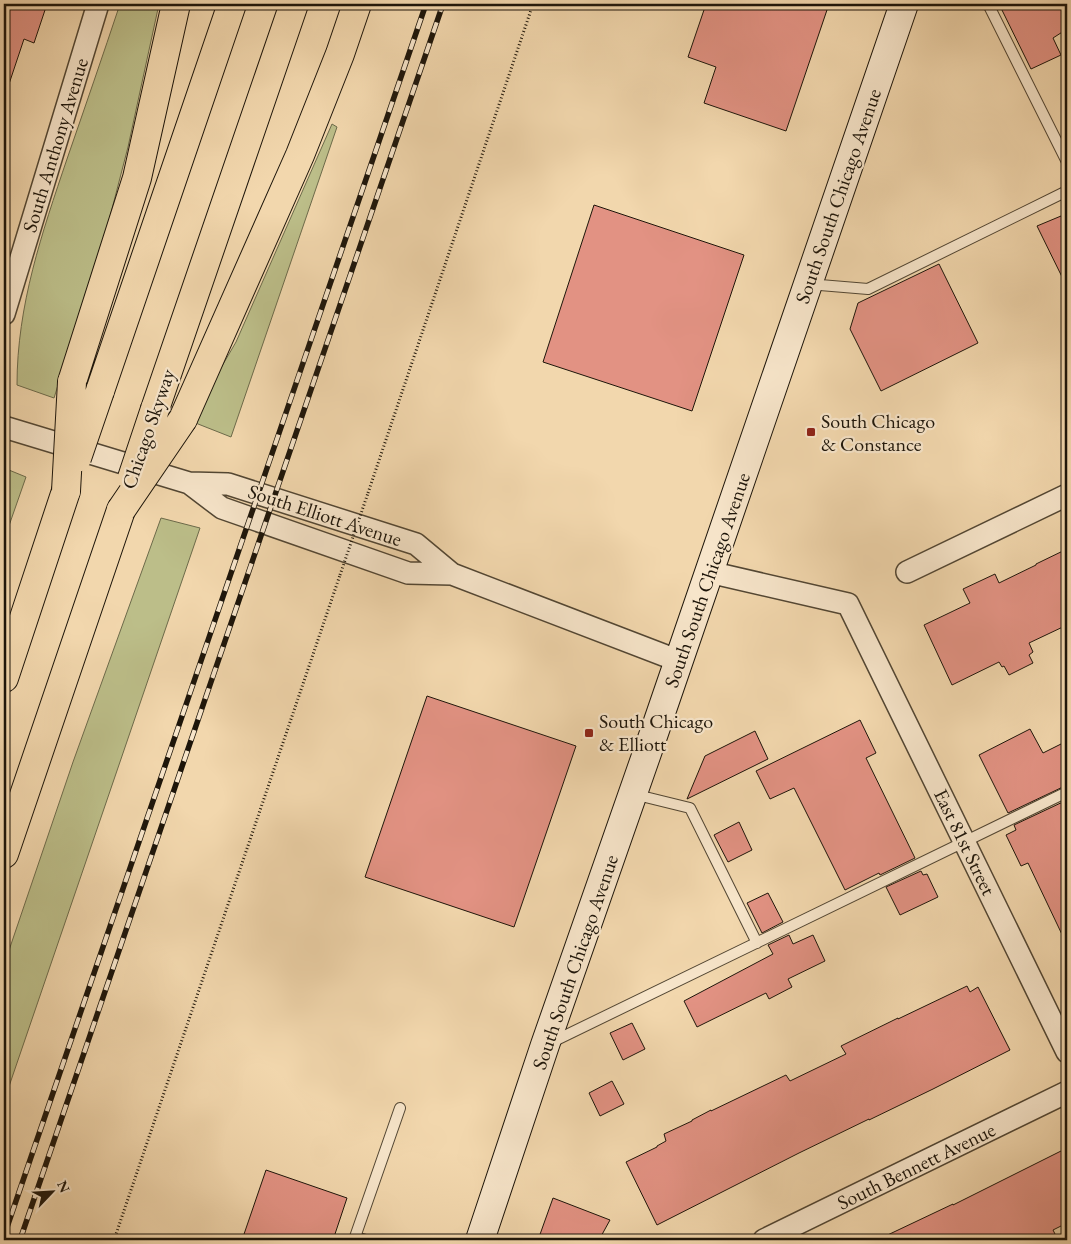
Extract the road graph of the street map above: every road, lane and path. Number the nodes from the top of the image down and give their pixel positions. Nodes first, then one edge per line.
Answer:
1 (98, 4) edge
2 (176, 4) edge
3 (232, 4) edge
4 (294, 4) edge
5 (357, 4) edge
6 (533, 4) edge
7 (904, 4) edge
8 (988, 4) edge
9 (1067, 162) edge
10 (1067, 191) edge
11 (808, 284) junction
12 (4, 314) edge
13 (4, 427) edge
14 (188, 483) junction
15 (66, 491) junction
16 (1067, 495) edge
17 (121, 510) junction
18 (709, 572) junction
19 (907, 572) dead end
20 (452, 574) junction
21 (679, 661) junction
22 (4, 678) edge
23 (1067, 792) edge
24 (633, 794) junction
25 (964, 842) junction
26 (4, 854) edge
27 (757, 943) junction
28 (545, 1045) junction
29 (1067, 1052) edge
30 (1067, 1092) edge
31 (400, 1108) dead end
32 (114, 1240) edge
33 (366, 1240) edge
34 (480, 1240) edge
35 (764, 1240) edge

1 - 12 street, South Anthony Avenue
2 - 15 highway, bridge
3 - 15 highway, bridge
4 - 17 highway, Chicago Skyway, bridge
5 - 17 highway, bridge
6 - 32 path, bridge
7 - 11 main road, South South Chicago Avenue
8 - 9 lane
10 - 11 lane
11 - 18 main road, South South Chicago Avenue
13 - 14 street, South Elliott Avenue
14 - 20 street, South Elliott Avenue
14 - 20 street, South Elliott Avenue
15 - 22 highway
16 - 19 street
17 - 26 highway, Chicago Skyway
18 - 21 main road, South South Chicago Avenue
18 - 25 street, East 81st Street
20 - 21 street, South Elliott Avenue
21 - 24 main road, South South Chicago Avenue
23 - 25 lane
24 - 27 lane
24 - 28 main road, South South Chicago Avenue
25 - 27 lane
25 - 29 street, East 81st Street
27 - 28 lane
28 - 34 main road, South South Chicago Avenue
30 - 35 street, South Bennett Avenue
31 - 33 lane

